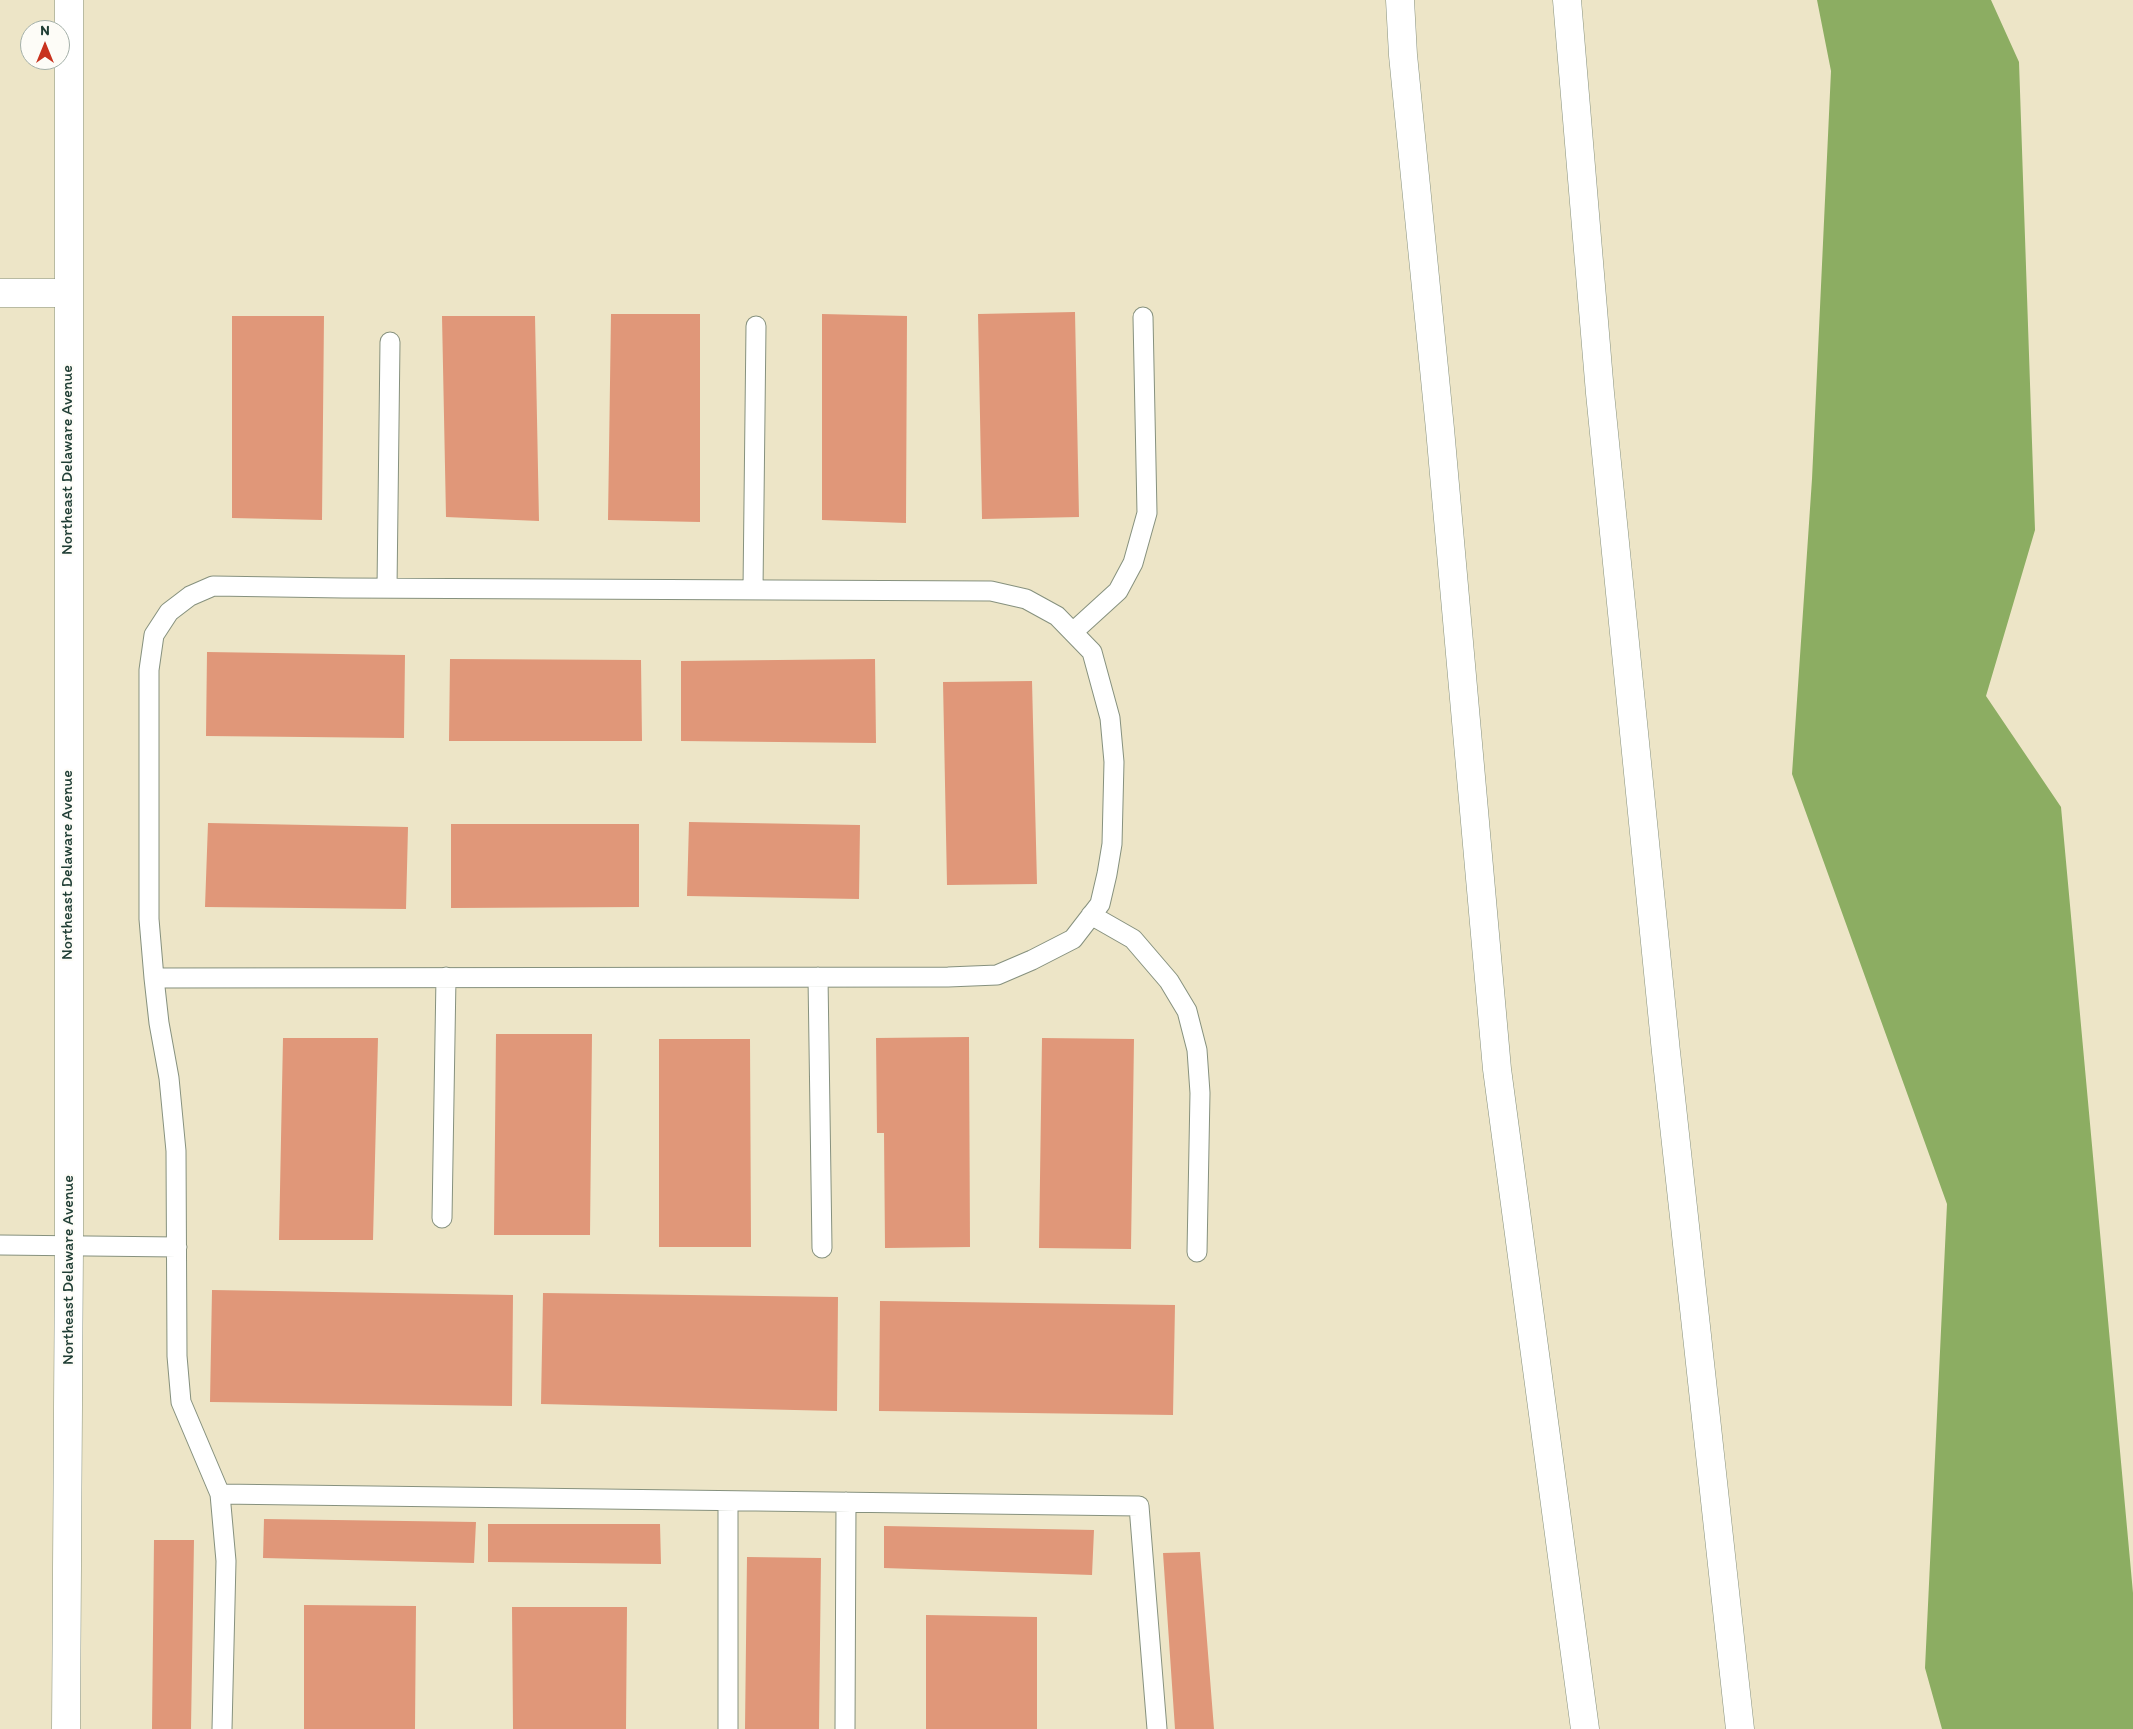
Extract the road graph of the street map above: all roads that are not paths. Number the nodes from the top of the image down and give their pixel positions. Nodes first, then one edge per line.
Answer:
1 (69, 0) edge
2 (1400, 0) edge
3 (1567, 0) edge
4 (68, 292) junction
5 (0, 293) edge
6 (1143, 317) dead end
7 (756, 326) dead end
8 (390, 342) dead end
9 (387, 588) junction
10 (753, 589) junction
11 (1074, 632) junction
12 (1091, 915) junction
13 (818, 976) junction
14 (446, 977) junction
15 (154, 978) junction
16 (442, 1218) dead end
17 (0, 1245) edge
18 (69, 1246) junction
19 (177, 1247) junction
20 (822, 1248) dead end
21 (1198, 1252) dead end
22 (220, 1494) junction
23 (728, 1501) junction
24 (846, 1502) junction
25 (1582, 1701) junction
26 (66, 1729) edge
27 (222, 1729) edge
28 (728, 1729) edge
29 (845, 1729) edge
30 (1156, 1729) edge
31 (1574, 1729) edge
32 (1585, 1729) edge
33 (1740, 1729) edge

1 - 4 main road, Northeast Delaware Avenue
2 - 25 main road
3 - 33 main road
4 - 5 main road
4 - 18 main road, Northeast Delaware Avenue
6 - 11 lane
7 - 10 lane
8 - 9 lane
9 - 10 lane
9 - 15 lane
10 - 11 lane
11 - 12 lane
12 - 13 lane
12 - 21 lane
13 - 14 lane
13 - 20 lane
14 - 15 lane
14 - 16 lane
15 - 19 lane
17 - 18 lane
18 - 19 lane
18 - 26 main road, Northeast Delaware Avenue
19 - 22 lane
22 - 23 lane
22 - 27 lane
23 - 24 lane
23 - 28 lane
24 - 29 lane
24 - 30 lane
25 - 31 main road
25 - 32 main road

